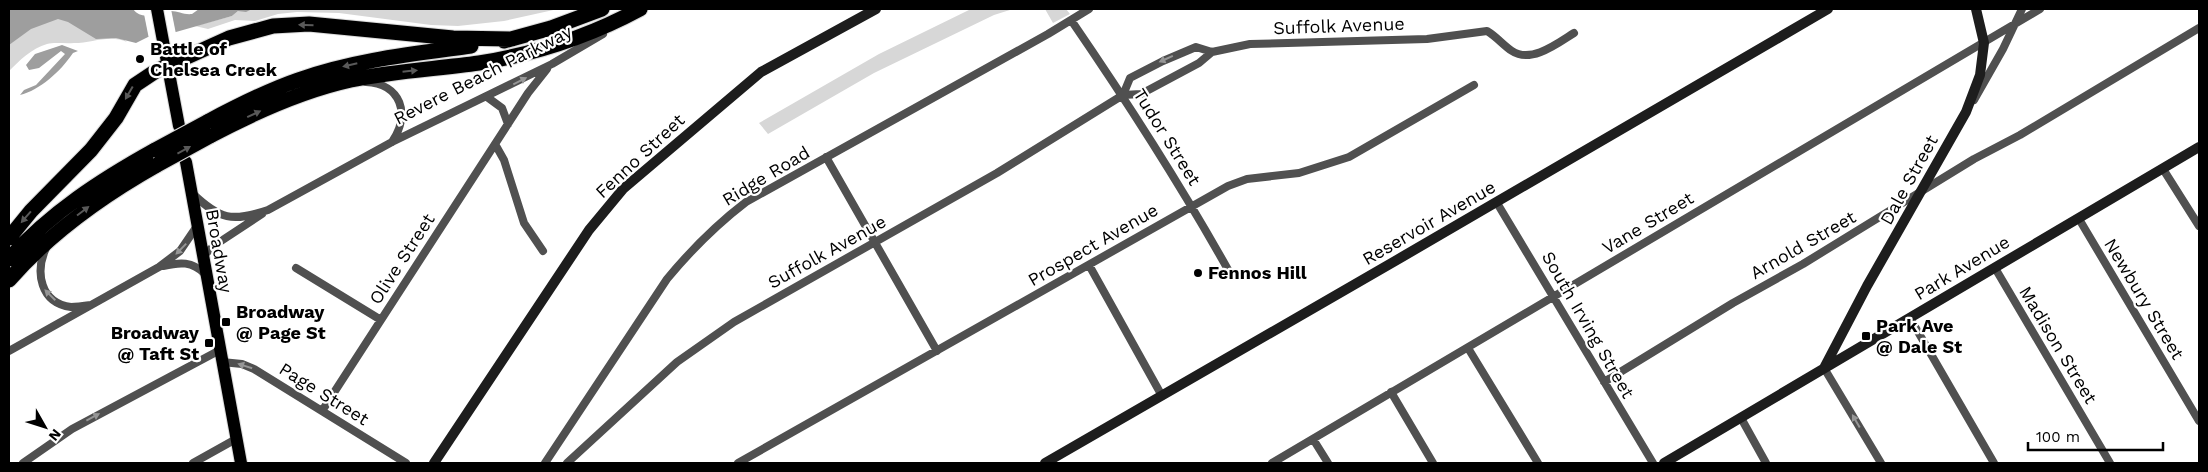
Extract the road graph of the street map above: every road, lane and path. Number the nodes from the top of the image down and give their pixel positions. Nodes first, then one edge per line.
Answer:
1 (157, 9) edge
2 (602, 9) edge
3 (641, 9) edge
4 (876, 9) edge
5 (1089, 9) edge
6 (1828, 9) edge
7 (1976, 9) edge
8 (2022, 9) edge
9 (2040, 9) edge
10 (1071, 20) junction
11 (2015, 24) junction
12 (2199, 28) edge
13 (1574, 33) dead end
14 (512, 39) junction
15 (1984, 43) junction
16 (1212, 52) junction
17 (552, 64) junction
18 (168, 65) junction
19 (344, 82) junction
20 (1474, 85) dead end
21 (1123, 95) junction
22 (487, 97) junction
23 (1966, 112) junction
24 (508, 124) junction
25 (179, 126) dead end
26 (209, 129) junction
27 (392, 142) junction
28 (495, 144) junction
29 (2199, 147) edge
30 (826, 157) junction
31 (156, 158) junction
32 (186, 162) dead end
33 (2163, 169) junction
34 (191, 191) junction
35 (1919, 194) junction
36 (1497, 203) junction
37 (1193, 206) junction
38 (268, 210) junction
39 (2079, 219) junction
40 (197, 226) junction
41 (2199, 226) edge
42 (56, 233) junction
43 (9, 238) edge
44 (874, 243) junction
45 (542, 251) dead end
46 (203, 256) junction
47 (9, 259) edge
48 (1089, 265) junction
49 (158, 268) junction
50 (296, 268) dead end
51 (1995, 268) junction
52 (206, 275) junction
53 (1231, 275) dead end
54 (9, 280) edge
55 (1553, 296) junction
56 (95, 304) junction
57 (1910, 318) junction
58 (381, 320) junction
59 (1468, 348) junction
60 (937, 351) junction
61 (9, 352) edge
62 (221, 356) junction
63 (1824, 368) junction
64 (1604, 382) junction
65 (1391, 392) junction
66 (1162, 396) junction
67 (322, 411) junction
68 (1740, 418) junction
69 (2199, 421) edge
70 (236, 439) junction
71 (1313, 439) junction
72 (23, 463) edge
73 (193, 463) edge
74 (241, 463) edge
75 (406, 463) edge
76 (434, 463) edge
77 (545, 463) edge
78 (567, 463) edge
79 (738, 463) edge
80 (1044, 463) edge
81 (1272, 463) edge
82 (1328, 463) edge
83 (1433, 463) edge
84 (1538, 463) edge
85 (1653, 463) edge
86 (1664, 463) edge
87 (1766, 463) edge
88 (1881, 463) edge
89 (1994, 463) edge
90 (2110, 463) edge

1 - 18 main road
2 - 14 highway, Revere Beach Parkway
3 - 17 street, Revere Beach Parkway
19 -> 3 highway, Revere Beach Parkway
4 - 76 street, Fenno Street
5 - 10 street, Ridge Road
6 - 36 street, Reservoir Avenue
7 - 15 street
8 - 11 street, Dale Street
9 - 11 street, Vane Street
10 - 21 street, Tudor Street
10 - 30 street, Ridge Road
11 - 15 street, Vane Street
11 - 23 street, Dale Street
12 - 35 street, Arnold Street
13 - 16 street, Suffolk Avenue
14 -> 18 highway
14 -> 26 highway, Revere Beach Parkway
15 - 23 street
15 - 55 street, Vane Street
16 - 21 street, Suffolk Avenue
16 -> 21 street, Suffolk Avenue
22 -> 17 street, Revere Beach Parkway
17 - 24 street, Olive Street
18 - 25 main road
18 -> 43 highway
26 -> 19 highway, Revere Beach Parkway
19 - 27 street, Revere Beach Parkway
20 - 37 street, Prospect Avenue
21 - 37 street, Tudor Street
21 - 44 street, Suffolk Avenue
22 - 24 street
22 - 27 street, Revere Beach Parkway
23 - 35 street, Dale Street
24 - 28 street, Olive Street
26 - 31 highway, Revere Beach Parkway, bridge
27 - 38 street, Revere Beach Parkway
28 - 45 street
28 - 58 street, Olive Street
29 - 33 street, Park Avenue
30 - 44 street
30 - 77 street, Ridge Road
42 -> 31 highway, Revere Beach Parkway
31 - 47 highway, Revere Beach Parkway
32 - 34 main road, Broadway
33 - 39 street, Park Avenue
33 - 41 street
34 - 38 street, Revere Beach Parkway
34 - 40 main road, Broadway
35 - 63 street, Dale Street
35 - 64 street, Arnold Street
36 - 55 street, South Irving Street
36 - 66 street, Reservoir Avenue
37 - 48 street, Prospect Avenue
37 - 53 street, Tudor Street
38 - 46 street, Revere Beach Parkway
39 - 51 street, Park Avenue
39 - 69 street, Newbury Street
40 - 46 main road, Broadway
40 -> 49 street, Revere Beach Parkway
42 - 54 highway, Revere Beach Parkway
56 -> 42 street, Revere Beach Parkway
44 - 60 street
44 - 78 street, Suffolk Avenue
46 - 52 main road, Broadway
48 - 60 street, Prospect Avenue
48 - 66 street
49 - 52 street, Revere Beach Parkway
49 - 56 street, Revere Beach Parkway
50 - 58 street
51 - 57 street, Park Avenue
51 - 90 street, Madison Street
52 - 62 main road, Broadway
55 - 59 street, Vane Street
55 - 64 street, South Irving Street
56 - 61 street, Revere Beach Parkway
57 - 63 street, Park Avenue
57 - 89 street
58 - 67 street, Olive Street
59 - 65 street, Vane Street
59 - 84 street
60 - 79 street, Prospect Avenue
67 -> 62 street, Page Street
62 - 70 main road, Broadway
72 -> 62 street
63 - 68 street, Park Avenue
88 -> 63 street
64 - 85 street, South Irving Street
65 - 71 street, Vane Street
65 - 83 street
66 - 80 street, Reservoir Avenue
67 - 75 street, Page Street
68 - 86 street, Park Avenue
68 - 87 street
70 - 73 street
70 - 74 main road, Broadway
71 - 81 street, Vane Street
71 - 82 street

